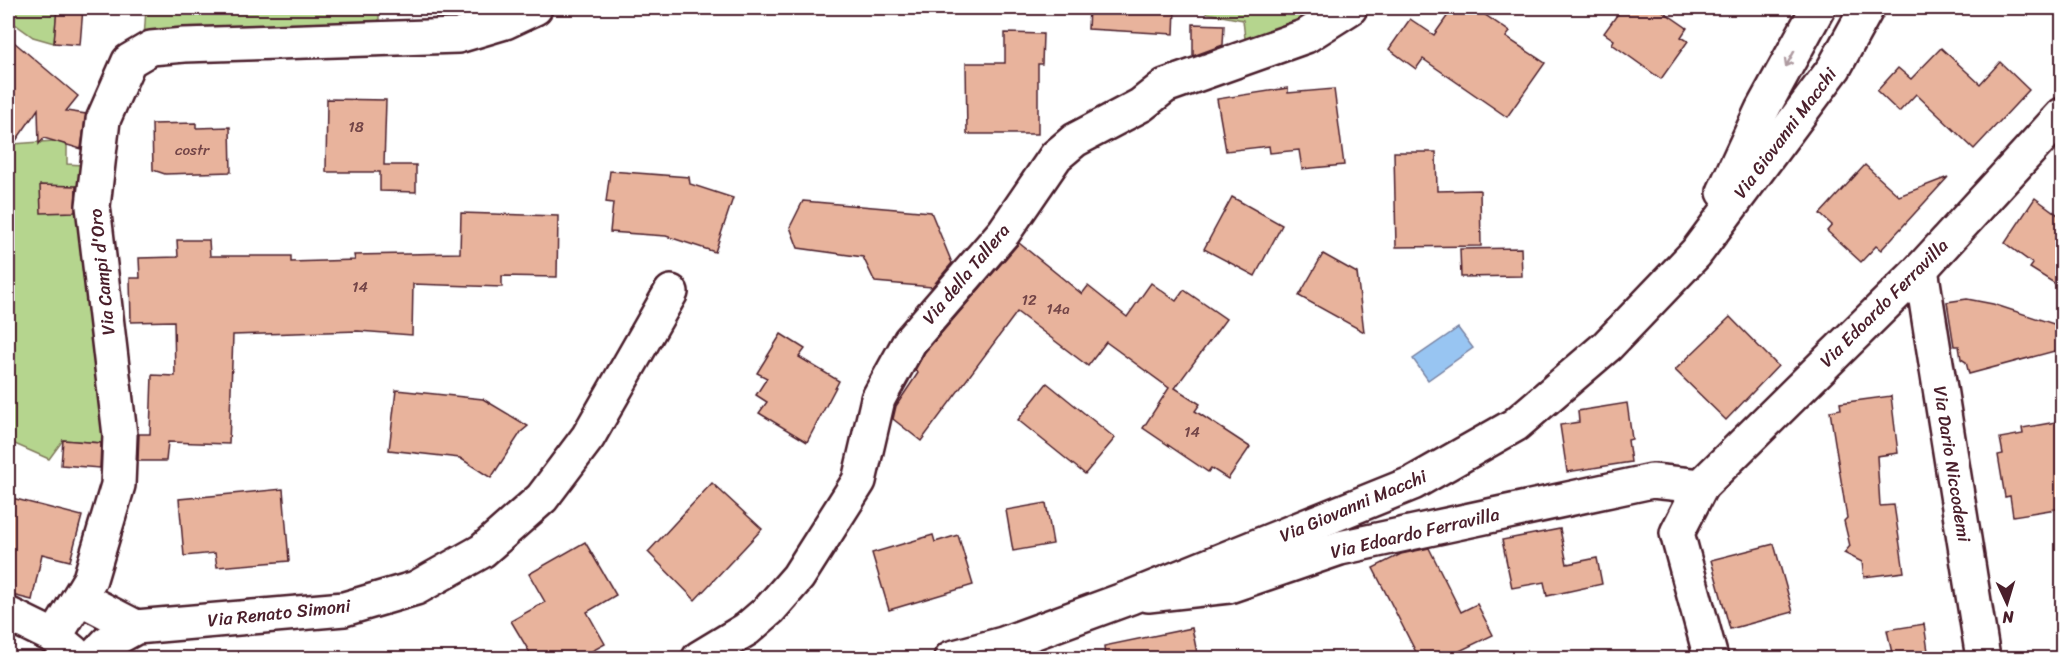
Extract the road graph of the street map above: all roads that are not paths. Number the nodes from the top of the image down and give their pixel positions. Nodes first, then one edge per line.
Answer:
1 (535, 8) edge
2 (1350, 8) edge
3 (1818, 8) edge
4 (1867, 8) edge
5 (1889, 8) edge
6 (1834, 68) junction
7 (2062, 115) edge
8 (1696, 253) junction
9 (1921, 269) junction
10 (671, 291) dead end
11 (1701, 486) junction
12 (1131, 597) junction
13 (80, 598) junction
14 (8, 614) edge
15 (136, 627) junction
16 (56, 637) junction
17 (80, 658) edge
18 (93, 658) edge
19 (699, 658) edge
20 (951, 658) edge
21 (1711, 658) edge
22 (1983, 658) edge

1 - 13 street, Via Campi d'Oro
2 - 19 street, Via della Tallera
3 -> 8 street, Via Giovanni Macchi
4 - 6 street, Via Giovanni Macchi
5 - 6 street
6 - 8 street, Via Giovanni Macchi
7 - 9 street, Via Edoardo Ferravilla
8 - 12 street, Via Giovanni Macchi
9 - 11 street, Via Edoardo Ferravilla
9 - 22 street, Via Dario Niccodemi
10 - 15 street, Via Renato Simoni
11 - 12 street, Via Edoardo Ferravilla
11 - 21 street, Via Edoardo Ferravilla
12 - 20 street, Via Giovanni Macchi
13 - 15 street
13 - 16 street, Via Campi d'Oro
14 - 16 street
15 - 18 street, Via Renato Simoni
16 - 17 street

